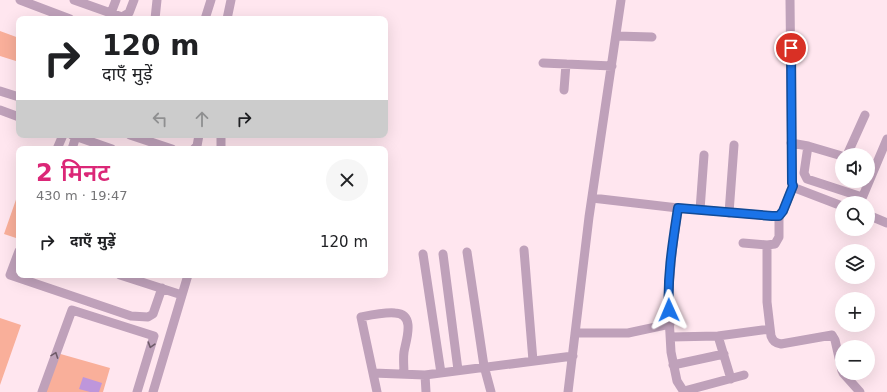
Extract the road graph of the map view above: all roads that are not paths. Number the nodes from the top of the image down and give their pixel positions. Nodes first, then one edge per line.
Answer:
1 (20, 0) edge
2 (74, 0) edge
3 (116, 0) edge
4 (134, 0) edge
5 (157, 0) edge
6 (211, 0) edge
7 (231, 0) edge
8 (621, 0) edge
9 (790, 0) edge
10 (111, 13) junction
11 (61, 16) edge
12 (118, 16) edge
13 (125, 16) edge
14 (155, 16) edge
15 (206, 16) edge
16 (228, 16) edge
17 (616, 36) junction
18 (652, 37) dead end
19 (542, 63) dead end
20 (566, 64) junction
21 (612, 66) junction
22 (564, 90) dead end
23 (0, 91) edge
24 (16, 97) edge
25 (0, 110) edge
26 (865, 115) dead end
27 (16, 116) edge
28 (80, 138) edge
29 (137, 138) edge
30 (887, 139) edge
31 (791, 143) junction
32 (734, 145) dead end
33 (103, 146) edge
34 (156, 146) edge
35 (808, 146) junction
36 (850, 148) edge
37 (835, 154) edge
38 (704, 155) dead end
39 (793, 186) junction
40 (851, 196) edge
41 (863, 196) edge
42 (592, 198) junction
43 (835, 203) edge
44 (678, 208) junction
45 (700, 210) junction
46 (729, 213) junction
47 (779, 216) junction
48 (875, 218) edge
49 (887, 223) edge
50 (743, 243) dead end
51 (767, 245) junction
52 (524, 250) dead end
53 (467, 252) dead end
54 (423, 254) dead end
55 (443, 254) dead end
56 (16, 259) edge
57 (16, 277) edge
58 (19, 278) edge
59 (130, 278) edge
60 (187, 278) edge
61 (162, 288) junction
62 (182, 295) junction
63 (670, 324) junction
64 (770, 328) junction
65 (575, 333) junction
66 (718, 336) junction
67 (671, 337) junction
68 (835, 340) edge
69 (724, 354) junction
70 (573, 356) junction
71 (533, 360) junction
72 (673, 365) junction
73 (484, 366) junction
74 (458, 370) junction
75 (373, 373) junction
76 (441, 373) junction
77 (404, 374) junction
78 (425, 375) junction
79 (744, 375) dead end
80 (731, 379) junction
81 (850, 380) edge
82 (42, 392) edge
83 (137, 392) edge
84 (153, 392) edge
85 (376, 392) edge
86 (426, 392) edge
87 (491, 392) edge
88 (568, 392) edge
89 (684, 392) edge
90 (860, 392) edge

1 - 11 street
2 - 10 street
3 - 10 street
4 - 13 street
5 - 14 street
6 - 15 street
7 - 16 street
8 - 17 street
9 - 31 street
10 - 12 street
17 - 18 street
17 - 21 street
19 - 20 street
20 - 21 street
20 - 22 street
21 - 42 street
23 - 24 street
25 - 27 street
26 - 36 street
28 - 33 street
29 - 34 street
30 - 41 street
31 - 35 street
31 - 39 street
32 - 46 street
35 - 37 street
35 - 40 street
38 - 45 street
39 - 43 street
39 - 47 street
42 - 44 street
42 - 65 street
44 - 45 street
44 - 63 street
45 - 46 street
46 - 47 street
47 - 51 street
48 - 49 street
50 - 51 street
51 - 64 street
52 - 71 street
53 - 73 street
54 - 76 street
55 - 74 street
56 - 57 street
58 - 61 street
59 - 61 street
60 - 62 street
61 - 62 street
62 - 84 street
63 - 65 street
63 - 67 street
64 - 66 street
64 - 68 street
65 - 70 street
66 - 67 street
66 - 69 street
67 - 72 street
69 - 72 street
69 - 80 street
70 - 71 street
70 - 88 street
71 - 73 street
72 - 89 street
73 - 74 street
73 - 87 street
74 - 76 street
75 - 77 street
75 - 77 street
75 - 85 street
76 - 78 street
77 - 78 street
78 - 86 street
79 - 80 street
80 - 89 street
81 - 90 street
82 -> 83 street

